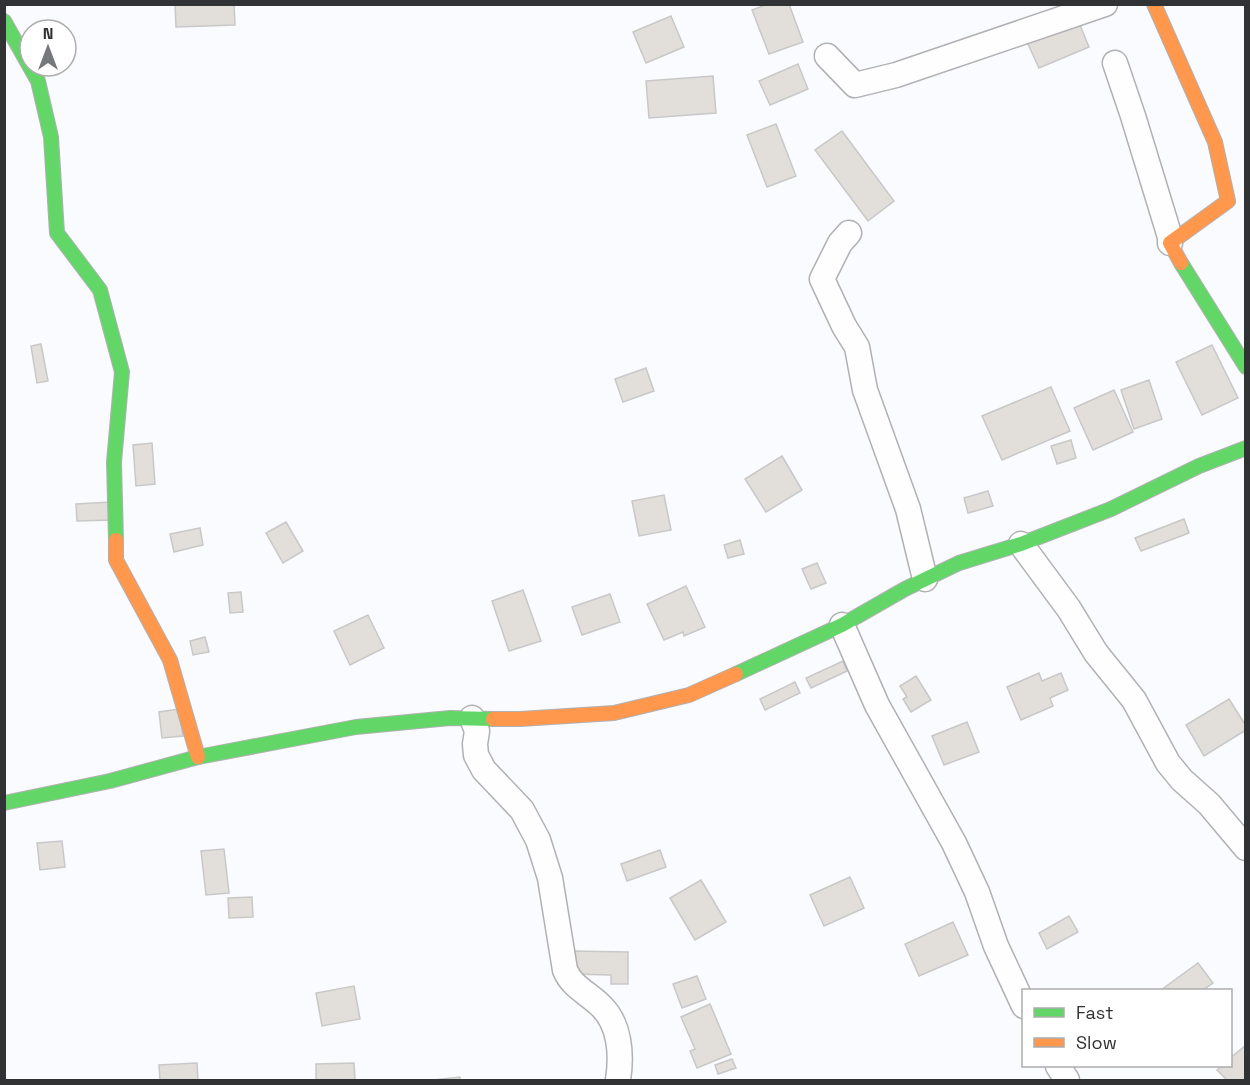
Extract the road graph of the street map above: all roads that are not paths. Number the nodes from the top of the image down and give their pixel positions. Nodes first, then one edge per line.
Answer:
1 (1105, 4) edge
2 (1154, 4) edge
3 (4, 21) edge
4 (827, 56) dead end
5 (1114, 63) dead end
6 (849, 233) dead end
7 (1170, 243) junction
8 (1245, 367) edge
9 (1245, 448) edge
10 (1021, 544) junction
11 (926, 579) junction
12 (842, 625) junction
13 (472, 718) junction
14 (198, 757) junction
15 (4, 803) edge
16 (1245, 848) edge
17 (1022, 1004) edge
18 (1059, 1067) edge
19 (618, 1080) edge
20 (1067, 1080) edge

1 - 4 street
2 - 7 street
3 - 14 street
5 - 7 street
6 - 11 street
7 - 8 street
9 - 10 street
10 - 11 street
10 - 16 street
11 - 12 street
12 - 13 street
12 - 17 street
13 - 14 street
13 - 19 street
14 - 15 street
18 - 20 street

